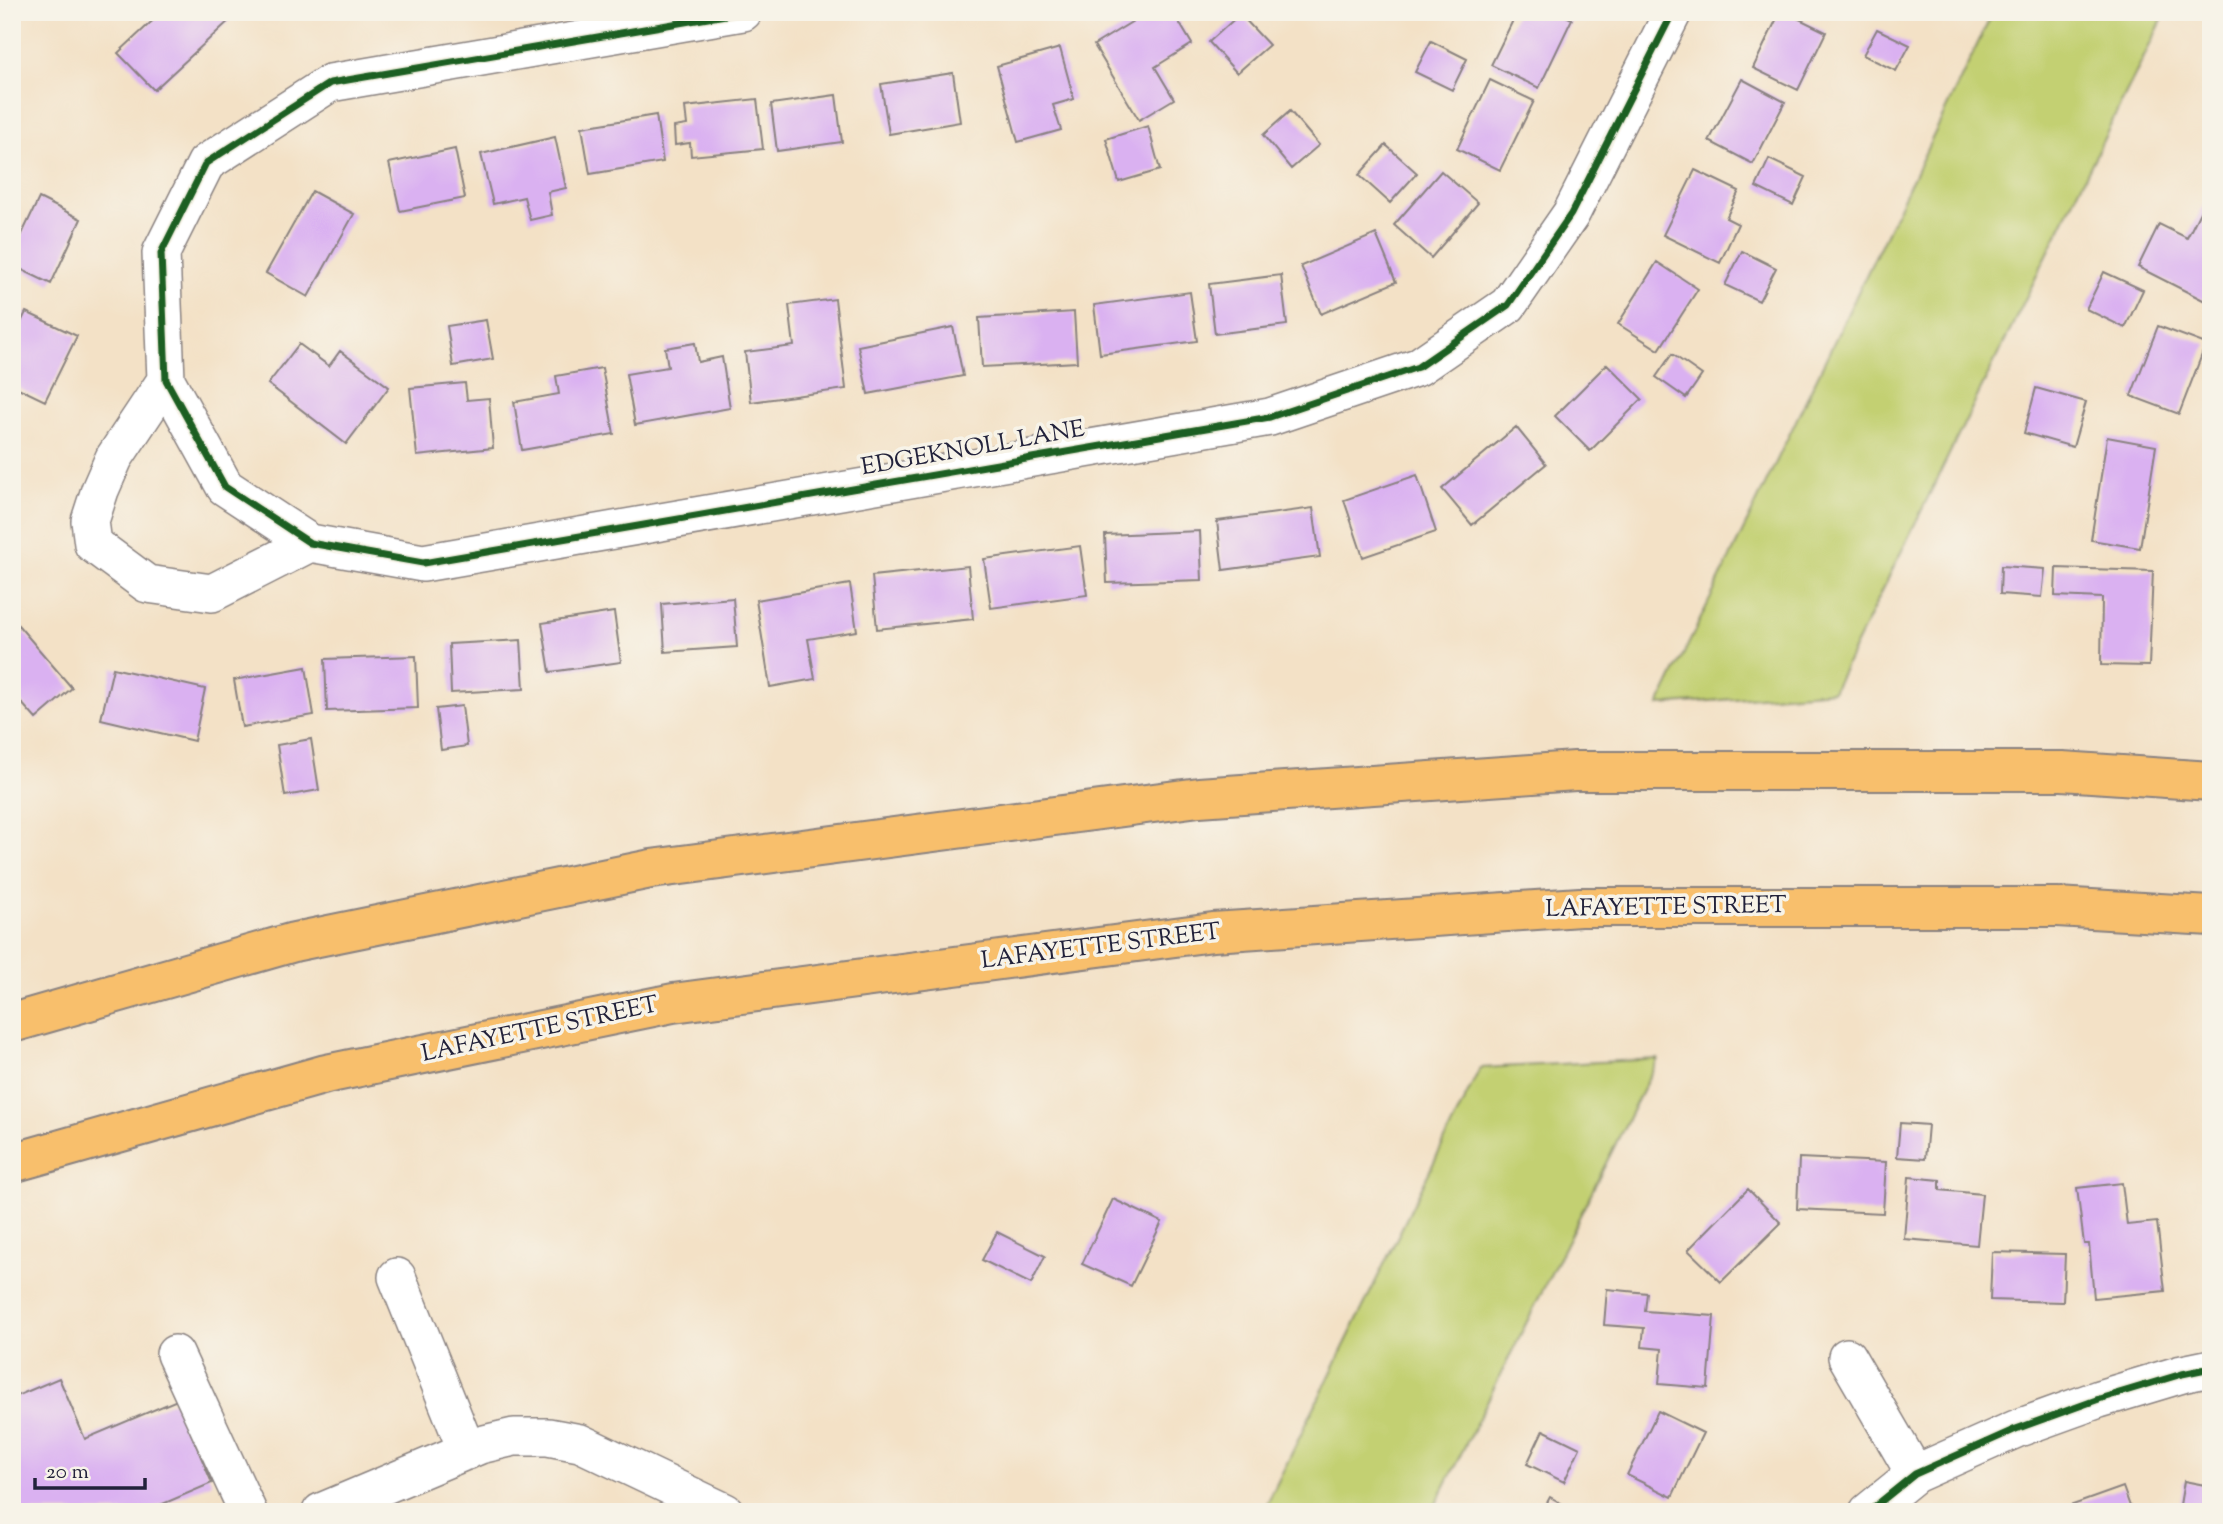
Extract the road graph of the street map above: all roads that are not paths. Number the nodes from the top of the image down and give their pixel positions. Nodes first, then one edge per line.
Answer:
1 (743, 12) edge
2 (1673, 12) edge
3 (166, 380) junction
4 (310, 543) junction
5 (2211, 781) edge
6 (2211, 916) edge
7 (12, 1023) edge
8 (12, 1163) edge
9 (397, 1277) dead end
10 (175, 1354) dead end
11 (1847, 1357) dead end
12 (2211, 1368) edge
13 (467, 1451) junction
14 (1915, 1474) junction
15 (248, 1512) edge
16 (321, 1512) edge
17 (725, 1512) edge
18 (1868, 1512) edge

1 - 3 street
2 - 4 street, EDGEKNOLL LANE
3 - 4 street, EDGEKNOLL LANE
3 - 4 street
5 - 7 highway
6 - 8 highway, LAFAYETTE STREET
9 - 13 street
10 - 15 street
11 - 14 street
12 - 14 street
13 - 16 street
13 - 17 street
14 - 18 street

